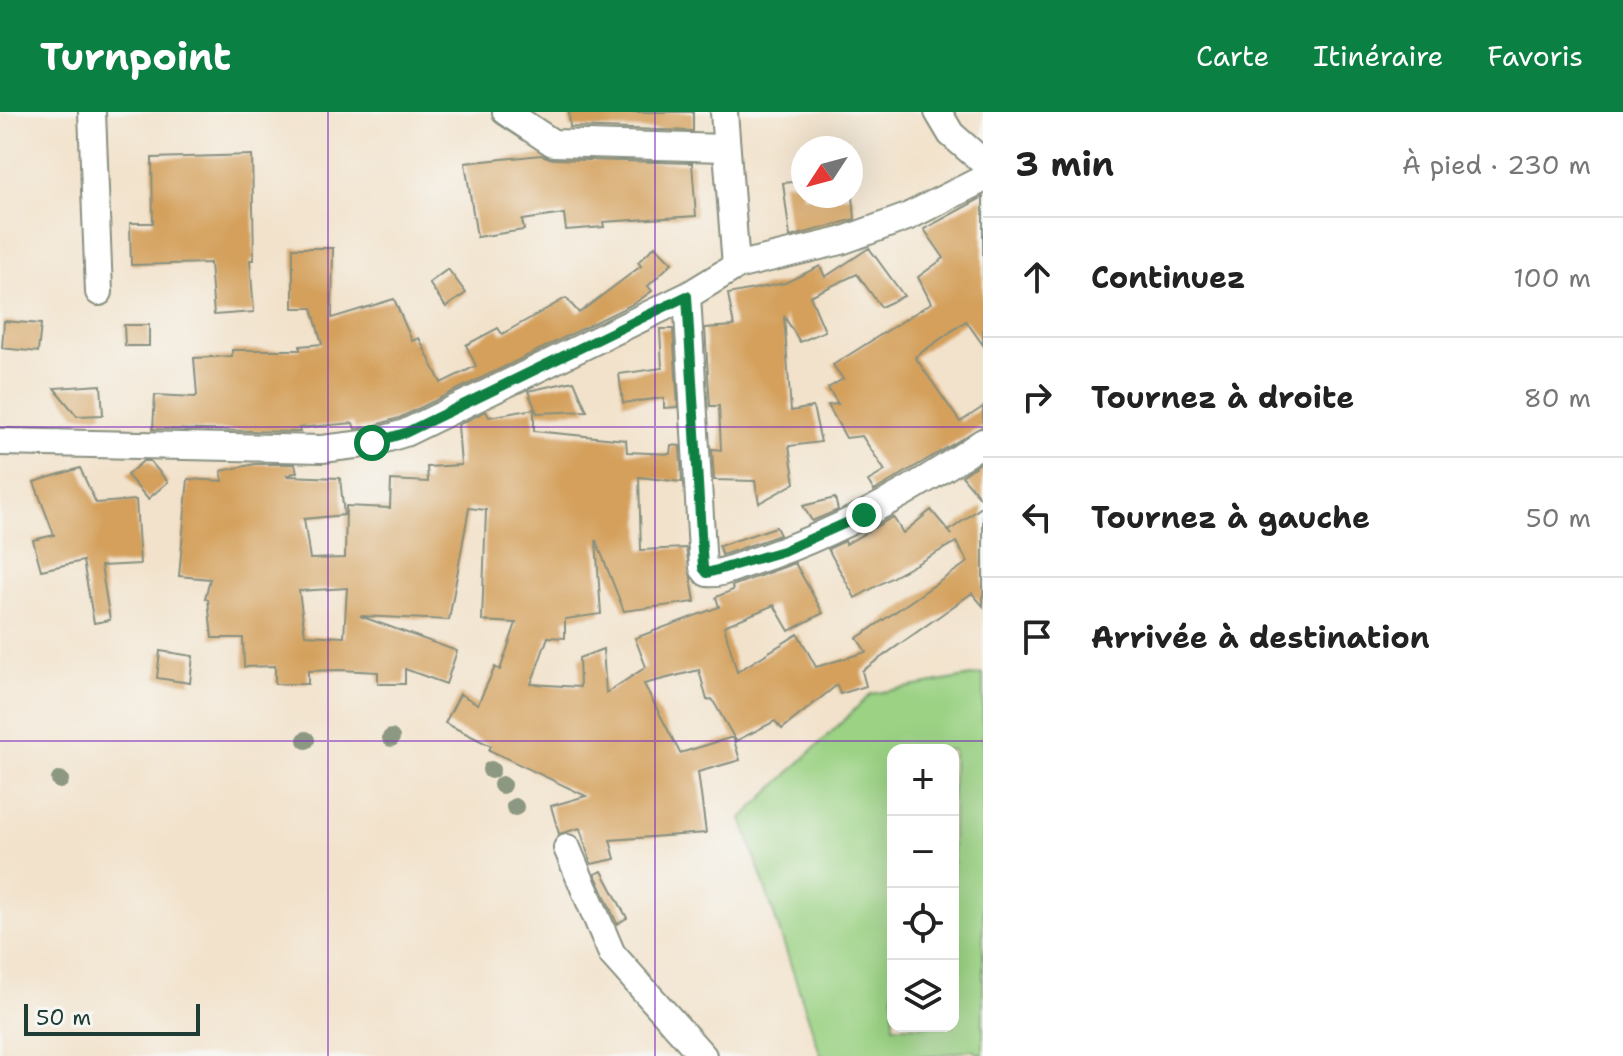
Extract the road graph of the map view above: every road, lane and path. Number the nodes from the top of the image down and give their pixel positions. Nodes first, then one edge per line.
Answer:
1 (92, 112) edge
2 (506, 112) edge
3 (724, 112) edge
4 (938, 112) edge
5 (725, 148) junction
6 (983, 162) edge
7 (983, 179) edge
8 (736, 266) junction
9 (99, 292) dead end
10 (687, 296) junction
11 (0, 442) edge
12 (983, 442) edge
13 (567, 848) dead end
14 (703, 1056) edge

1 - 9 street
2 - 5 street
3 - 5 street
4 - 6 street
5 - 8 street
7 - 8 street
8 - 10 street
10 - 11 street
10 - 12 street
13 - 14 street

